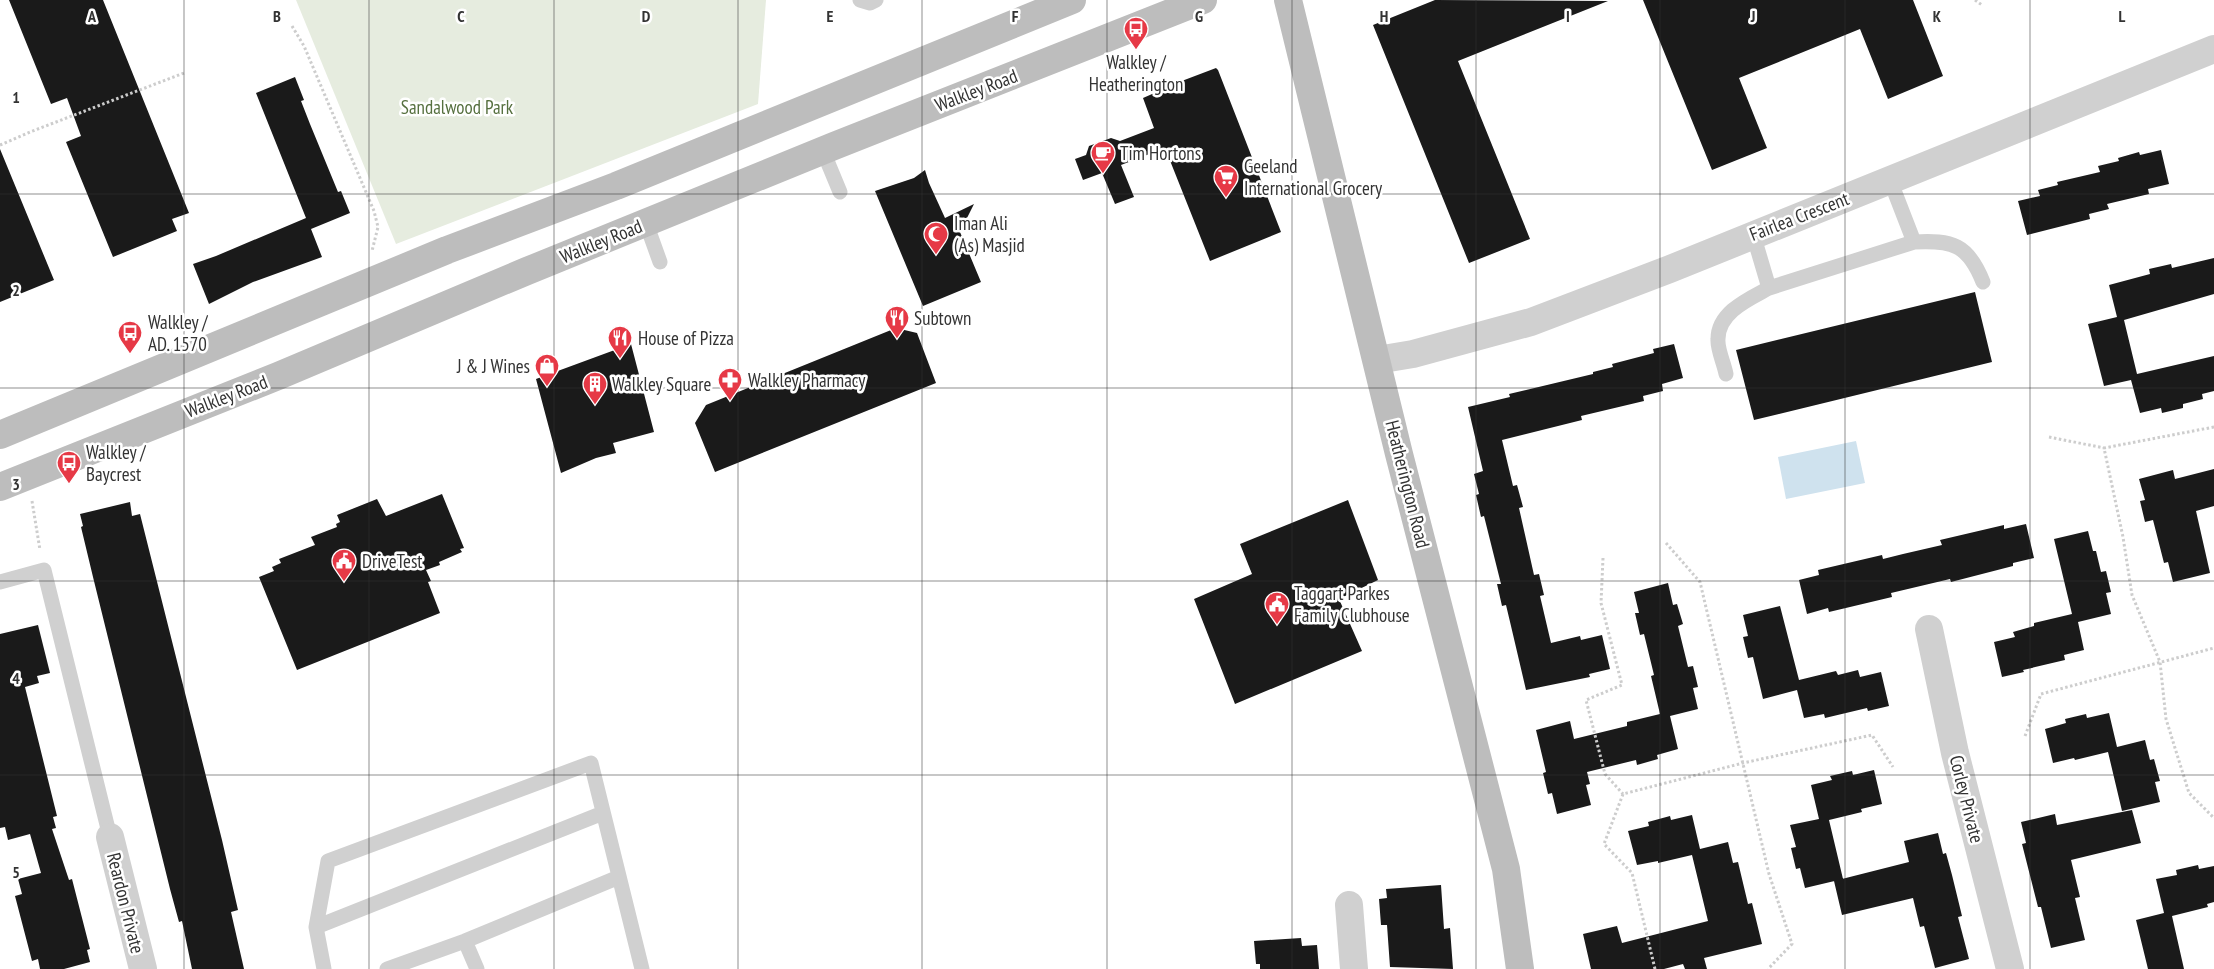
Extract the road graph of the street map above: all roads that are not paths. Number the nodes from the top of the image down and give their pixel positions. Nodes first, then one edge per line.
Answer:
1 (860, 0) edge
2 (876, 0) edge
3 (1072, 0) edge
4 (1203, 0) edge
5 (1288, 0) edge
6 (2214, 49) edge
7 (823, 151) junction
8 (1890, 180) junction
9 (840, 192) dead end
10 (646, 223) junction
11 (1753, 234) junction
12 (1914, 242) junction
13 (660, 262) dead end
14 (1983, 282) dead end
15 (1769, 288) junction
16 (1377, 360) junction
17 (1726, 374) dead end
18 (0, 435) edge
19 (0, 487) edge
20 (0, 582) edge
21 (1929, 628) dead end
22 (603, 813) junction
23 (110, 837) joint
24 (619, 877) junction
25 (1349, 906) dead end
26 (316, 927) junction
27 (465, 941) junction
28 (143, 969) edge
29 (324, 969) edge
30 (387, 969) edge
31 (477, 969) edge
32 (642, 969) edge
33 (1354, 969) edge
34 (1520, 969) edge
35 (2010, 969) edge

1 - 2 lane
3 - 18 main road
4 - 7 main road, Walkley Road
5 - 16 main road, Heatherington Road
6 - 8 street, Fairlea Crescent
7 - 9 lane
7 - 10 main road, Walkley Road
8 - 11 street, Fairlea Crescent
8 - 12 lane
10 - 13 lane
10 - 19 main road, Walkley Road
11 - 15 lane
11 - 16 street, Fairlea Crescent
12 - 14 lane
12 - 15 lane
15 - 17 lane
16 - 34 main road, Heatherington Road
20 - 23 lane
21 - 35 street, Corley Private
22 - 24 lane
22 - 26 lane
22 - 26 lane
23 - 28 street, Reardon Private
24 - 27 lane
24 - 32 lane
25 - 33 street
26 - 29 lane
27 - 30 lane
27 - 31 lane

